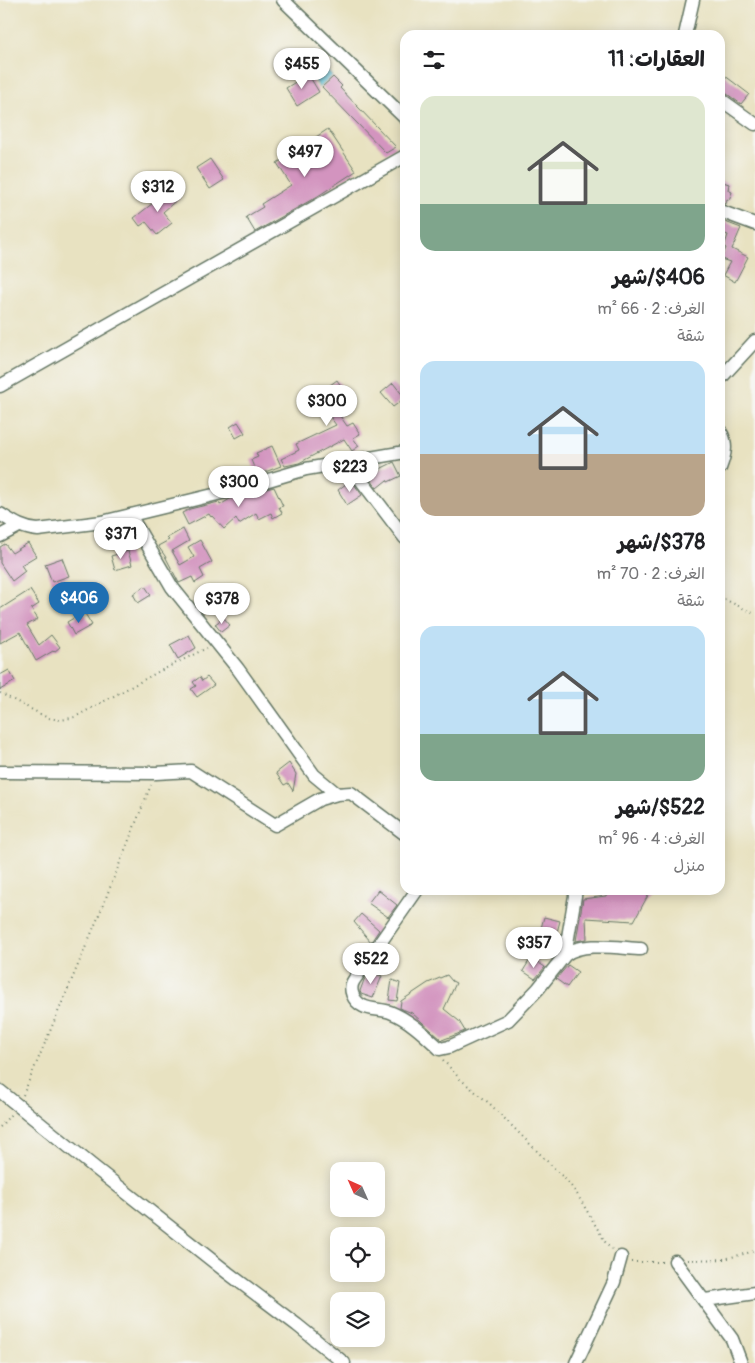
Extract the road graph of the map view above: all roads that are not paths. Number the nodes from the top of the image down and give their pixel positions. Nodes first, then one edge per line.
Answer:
1 (284, 0) edge
2 (693, 0) edge
3 (686, 30) edge
4 (725, 103) edge
5 (400, 113) edge
6 (755, 124) edge
7 (400, 159) edge
8 (725, 213) edge
9 (755, 224) edge
10 (755, 341) edge
11 (725, 374) edge
12 (0, 386) edge
13 (400, 453) edge
14 (348, 463) junction
15 (0, 514) edge
16 (130, 515) junction
17 (19, 526) junction
18 (400, 531) edge
19 (0, 536) edge
20 (0, 772) edge
21 (337, 794) junction
22 (400, 830) edge
23 (414, 895) edge
24 (575, 895) edge
25 (641, 949) dead end
26 (565, 955) junction
27 (0, 1091) edge
28 (621, 1257) road end
29 (676, 1261) road end
30 (755, 1293) edge
31 (705, 1300) junction
32 (344, 1363) edge
33 (576, 1363) edge
34 (741, 1363) edge

1 - 5 street
2 - 3 street
4 - 6 street
7 - 12 street
8 - 9 street
10 - 11 street
13 - 14 street
14 - 16 street
14 - 18 street
15 - 17 street
16 - 17 street
16 - 21 street
17 - 19 street
20 - 21 street
21 - 22 street
23 - 26 street
24 - 26 street
25 - 26 street
27 - 32 street
28 - 33 street
29 - 31 street
30 - 31 street
31 - 34 street

